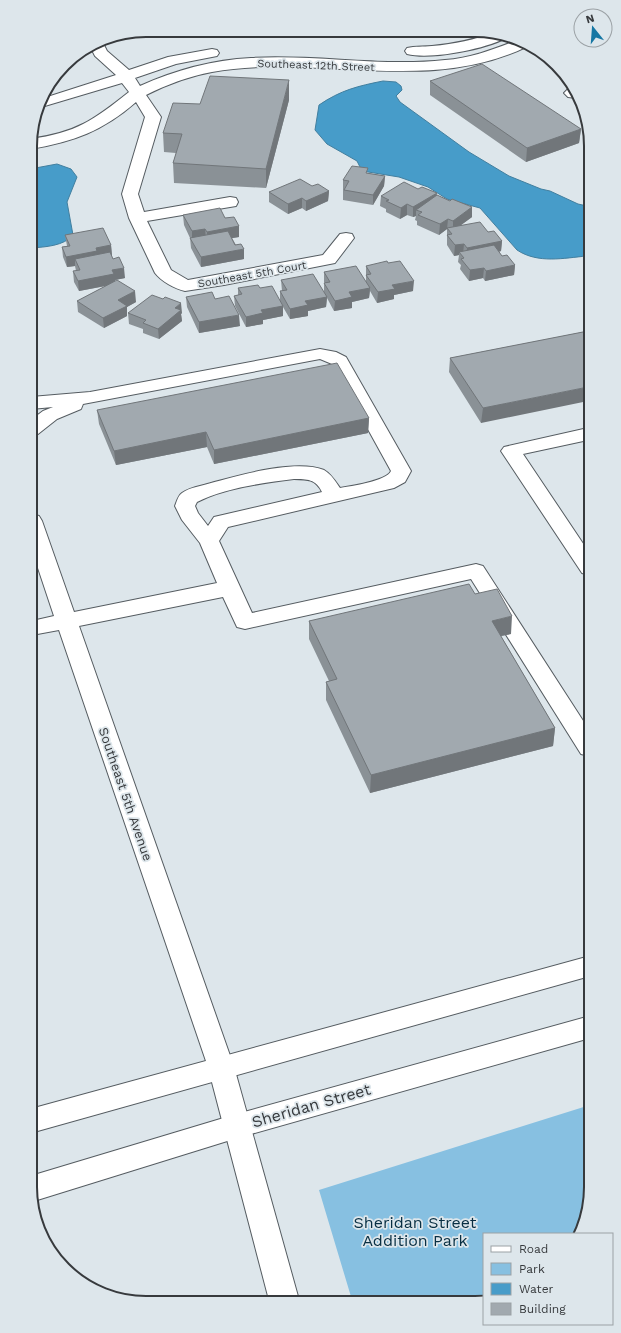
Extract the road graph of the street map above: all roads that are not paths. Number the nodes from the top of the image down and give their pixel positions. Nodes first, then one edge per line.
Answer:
1 (492, 38) edge
2 (517, 46) edge
3 (98, 49) edge
4 (243, 49) dead end
5 (228, 50) dead end
6 (362, 51) dead end
7 (400, 51) dead end
8 (125, 75) junction
9 (137, 94) junction
10 (46, 102) edge
11 (37, 143) edge
12 (230, 202) dead end
13 (137, 218) junction
14 (346, 238) dead end
15 (90, 398) junction
16 (37, 402) edge
17 (37, 425) edge
18 (584, 435) edge
19 (334, 496) junction
20 (37, 536) edge
21 (209, 541) junction
22 (584, 562) edge
23 (230, 588) junction
24 (66, 622) junction
25 (37, 627) edge
26 (584, 740) edge
27 (584, 968) edge
28 (584, 1029) edge
29 (221, 1067) junction
30 (37, 1119) edge
31 (237, 1126) junction
32 (37, 1187) edge
33 (283, 1296) edge

1 - 7 street
2 - 9 street, Southeast 12th Street
3 - 8 street, Southeast 5th Court
4 - 6 street, Southeast 12th Street
5 - 8 street
8 - 9 street, Southeast 5th Court
8 - 10 street
9 - 11 street, Southeast 12th Street
9 - 13 street, Southeast 5th Court
12 - 13 street
13 - 14 street, Southeast 5th Court
15 - 16 street
15 - 17 street
15 - 19 street
18 - 22 street
19 - 21 street
19 - 21 street
20 - 24 street, Southeast 5th Avenue
21 - 23 street
23 - 24 street
23 - 26 street
24 - 25 street
24 - 29 street, Southeast 5th Avenue
27 - 29 street
28 - 31 street, Sheridan Street
29 - 30 street
29 - 31 street, Southeast 5th Avenue
31 - 32 street, Sheridan Street
31 - 33 street, Southeast 5th Avenue

